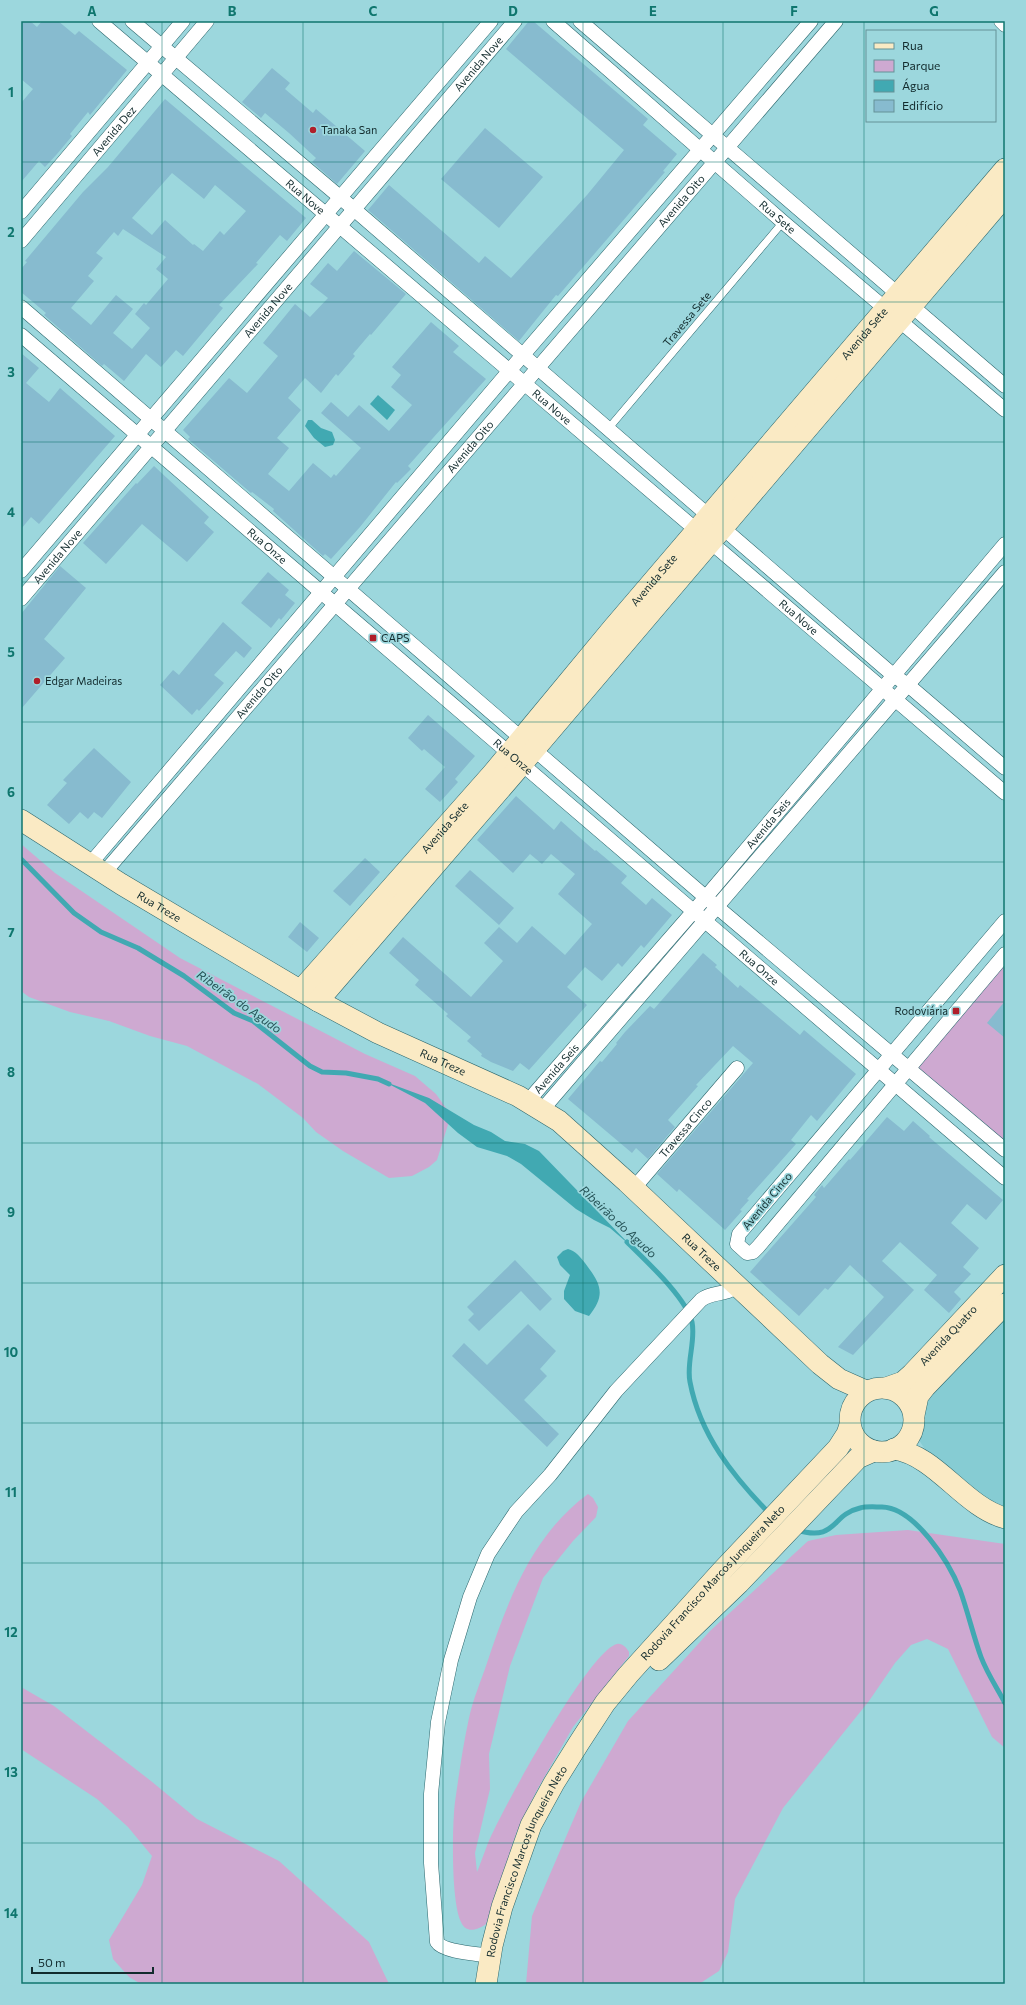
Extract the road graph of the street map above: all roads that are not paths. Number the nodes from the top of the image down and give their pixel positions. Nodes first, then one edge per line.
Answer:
1 (99, 21) edge
2 (132, 21) edge
3 (183, 21) edge
4 (207, 21) edge
5 (491, 21) edge
6 (515, 21) edge
7 (553, 21) edge
8 (580, 21) edge
9 (811, 21) edge
10 (836, 21) edge
11 (1001, 21) edge
12 (1005, 25) edge
13 (162, 47) junction
14 (176, 58) junction
15 (148, 63) junction
16 (161, 75) junction
17 (713, 134) junction
18 (727, 147) junction
19 (701, 150) junction
20 (715, 162) junction
21 (1005, 169) edge
22 (1005, 196) edge
23 (341, 198) junction
24 (352, 209) junction
25 (21, 212) edge
26 (326, 215) junction
27 (783, 222) junction
28 (339, 225) junction
29 (21, 241) edge
30 (21, 307) edge
31 (899, 307) junction
32 (21, 335) edge
33 (523, 356) junction
34 (536, 368) junction
35 (510, 370) junction
36 (524, 382) junction
37 (1005, 387) edge
38 (993, 400) junction
39 (1005, 410) edge
40 (151, 419) junction
41 (608, 429) junction
42 (165, 430) junction
43 (138, 436) junction
44 (152, 447) junction
45 (710, 529) junction
46 (1005, 544) edge
47 (21, 571) edge
48 (1005, 572) edge
49 (334, 576) junction
50 (348, 588) junction
51 (320, 592) junction
52 (960, 596) junction
53 (804, 598) junction
54 (21, 599) edge
55 (334, 605) junction
56 (974, 608) junction
57 (791, 611) junction
58 (893, 675) junction
59 (908, 685) junction
60 (882, 689) junction
61 (895, 700) junction
62 (522, 751) junction
63 (1005, 768) edge
64 (800, 786) junction
65 (1005, 793) edge
66 (812, 796) junction
67 (21, 820) edge
68 (97, 868) junction
69 (706, 897) junction
70 (717, 907) junction
71 (693, 911) junction
72 (705, 921) junction
73 (1005, 921) edge
74 (1005, 954) edge
75 (309, 996) junction
76 (617, 998) junction
77 (628, 1010) junction
78 (593, 1027) junction
79 (604, 1037) junction
80 (891, 1054) junction
81 (737, 1068) dead end
82 (907, 1068) junction
83 (878, 1069) junction
84 (894, 1083) junction
85 (535, 1106) junction
86 (1005, 1150) edge
87 (1005, 1178) edge
88 (634, 1188) junction
89 (1005, 1275) edge
90 (737, 1286) junction
91 (996, 1304) edge
92 (820, 1364) junction
93 (886, 1388) junction
94 (866, 1391) junction
95 (850, 1420) junction
96 (913, 1421) junction
97 (884, 1450) junction
98 (941, 1474) junction
99 (1005, 1518) edge
100 (767, 1539) junction
101 (491, 1956) junction
102 (486, 1984) edge

1 - 15 street, Rua Nove
2 - 13 street, Rua Nove
3 - 13 street, Avenida Dez
4 - 14 street, Avenida Dez
5 - 23 street, Avenida Nove
6 - 24 street, Avenida Nove
7 - 19 street, Rua Sete
8 - 17 street, Rua Sete
9 - 17 street, Avenida Oito
10 - 18 street, Avenida Oito
11 - 12 street
13 - 14 street, Rua Nove
13 - 15 street, Avenida Dez
14 - 16 street, Avenida Dez
14 - 23 street, Rua Nove
15 - 16 street, Rua Nove
15 - 25 street, Avenida Dez
16 - 26 street, Rua Nove
16 - 29 street, Avenida Dez
17 - 18 street, Rua Sete
17 - 19 street, Avenida Oito
18 - 20 street, Avenida Oito
18 - 31 street, Rua Sete
19 - 20 street, Rua Sete
19 - 33 street, Avenida Oito
20 - 27 street, Rua Sete
20 - 34 street, Avenida Oito
21 - 31 street, Avenida Sete
22 - 31 street, Avenida Sete
23 - 24 street, Rua Nove
23 - 26 street, Avenida Nove
24 - 28 street, Avenida Nove
24 - 33 street, Rua Nove
26 - 28 street, Rua Nove
26 - 40 street, Avenida Nove
27 - 31 street, Rua Sete
27 - 41 lane, Travessa Sete
28 - 35 street, Rua Nove
28 - 42 street, Avenida Nove
30 - 40 street, Rua Onze
31 - 37 street, Rua Sete
31 - 38 street, Rua Sete
31 - 45 street, Avenida Sete
32 - 43 street, Rua Onze
33 - 34 street, Rua Nove
33 - 35 street, Avenida Oito
34 - 36 street, Avenida Oito
34 - 41 street, Rua Nove
35 - 36 street, Rua Nove
35 - 49 street, Avenida Oito
36 - 45 street, Rua Nove
36 - 50 street, Avenida Oito
37 - 38 street
38 - 39 street, Rua Sete
40 - 42 street, Rua Onze
40 - 43 street, Avenida Nove
41 - 45 street, Rua Nove
42 - 44 street, Avenida Nove
42 - 49 street, Rua Onze
43 - 44 street, Rua Onze
43 - 47 street, Avenida Nove
44 - 51 street, Rua Onze
44 - 54 street, Avenida Nove
45 - 53 street, Rua Nove
45 - 57 street, Rua Nove
45 - 62 street, Avenida Sete
46 - 52 street, Avenida Seis
48 - 56 street, Avenida Seis
49 - 50 street, Rua Onze
49 - 51 street, Avenida Oito
50 - 55 street, Avenida Oito
50 - 62 street, Rua Onze
51 - 55 street, Rua Onze
51 - 68 street, Avenida Oito
52 - 56 street
52 - 58 street, Avenida Seis
53 - 57 street
53 - 58 street, Rua Nove
55 - 62 street, Rua Onze
55 - 68 street, Avenida Oito
56 - 59 street, Avenida Seis
57 - 60 street, Rua Nove
58 - 59 street, Rua Nove
58 - 60 street, Avenida Seis
59 - 61 street, Avenida Seis
59 - 63 street, Rua Nove
60 - 61 street, Rua Nove
60 - 64 street, Avenida Seis
61 - 65 street, Rua Nove
61 - 66 street, Avenida Seis
62 - 69 street, Rua Onze
62 - 71 street, Rua Onze
62 - 75 street, Avenida Sete
64 - 66 street
64 - 69 street, Avenida Seis
66 - 70 street, Avenida Seis
67 - 68 street, Rua Treze
68 - 75 street, Rua Treze
69 - 70 street, Rua Onze
69 - 71 street, Avenida Seis
70 - 72 street, Avenida Seis
70 - 80 street, Rua Onze
71 - 72 street, Rua Onze
71 - 76 street, Avenida Seis
72 - 77 street, Avenida Seis
72 - 83 street, Rua Onze
73 - 80 street, Avenida Cinco
74 - 82 street, Avenida Cinco
75 - 85 street, Rua Treze
76 - 77 street
76 - 78 street, Avenida Seis
77 - 79 street, Avenida Seis
78 - 79 street
78 - 85 street, Avenida Seis
79 - 85 street, Avenida Seis
80 - 82 street, Rua Onze
80 - 83 street, Avenida Cinco
81 - 88 street, Travessa Cinco
82 - 84 street, Avenida Cinco
82 - 86 street, Rua Onze
83 - 84 street, Rua Onze
83 - 84 street, Avenida Cinco
84 - 87 street, Rua Onze
85 - 88 street, Rua Treze
88 - 90 street, Rua Treze
89 - 91 street, Avenida Quatro
90 - 92 street, Rua Treze
90 - 101 street
91 - 93 street, Avenida Quatro
91 - 96 street, Avenida Quatro
92 - 94 street, Rua Treze
92 - 95 street, Rua Treze
93 - 94 street
93 - 96 street
94 - 95 street
95 - 97 street
95 - 100 street, Rodovia Francisco Marcos Junqueira Neto
96 - 97 street
96 - 98 street
97 - 98 street
97 - 100 street, Rodovia Francisco Marcos Junqueira Neto
98 - 99 street
100 - 101 street, Rodovia Francisco Marcos Junqueira Neto
101 - 102 street, Rodovia Francisco Marcos Junqueira Neto

